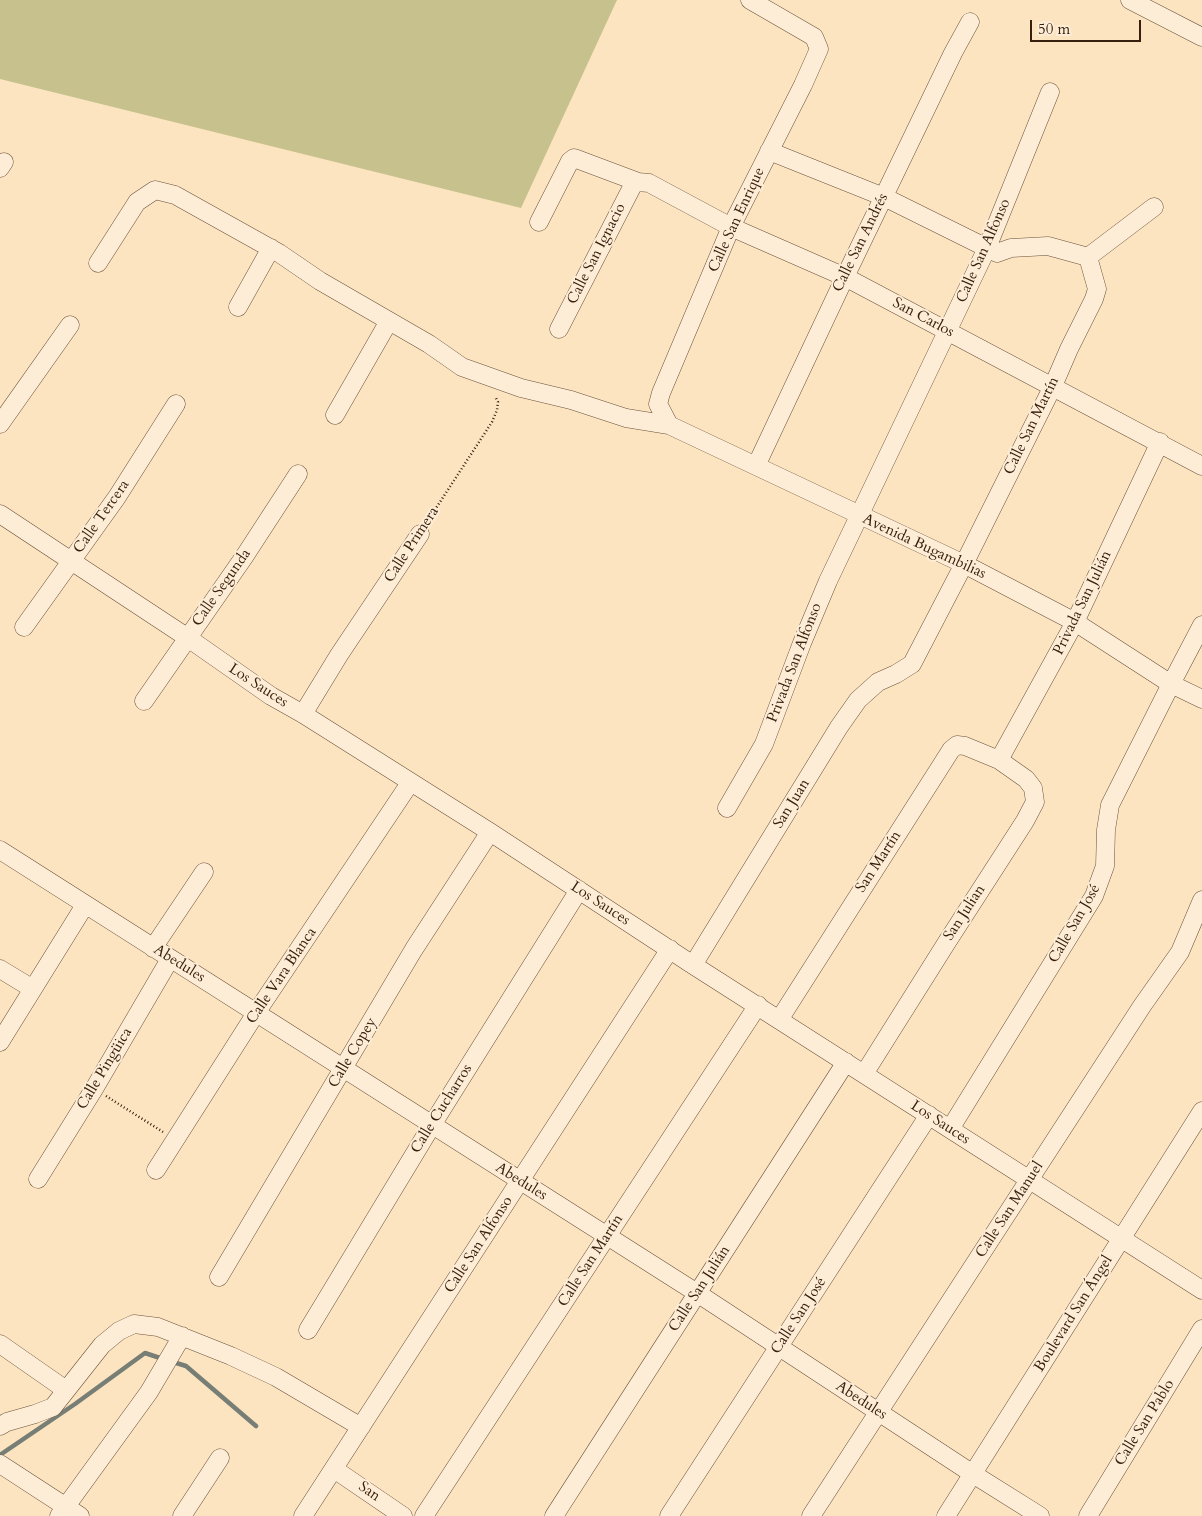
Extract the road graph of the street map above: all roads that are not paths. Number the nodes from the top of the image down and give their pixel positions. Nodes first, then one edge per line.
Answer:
1 (750, 0) edge
2 (1130, 0) edge
3 (970, 22) dead end
4 (1202, 37) edge
5 (1050, 92) dead end
6 (769, 151) junction
7 (638, 182) junction
8 (884, 197) junction
9 (1154, 207) dead end
10 (539, 222) dead end
11 (731, 227) junction
12 (271, 248) junction
13 (987, 248) junction
14 (1088, 257) junction
15 (98, 262) dead end
16 (845, 276) junction
17 (238, 307) dead end
18 (389, 321) junction
19 (70, 324) dead end
20 (559, 328) dead end
21 (948, 331) junction
22 (1053, 386) junction
23 (176, 404) dead end
24 (336, 415) dead end
25 (0, 424) edge
26 (669, 425) junction
27 (1160, 442) junction
28 (756, 466) junction
29 (1202, 466) edge
30 (298, 474) dead end
31 (0, 514) edge
32 (859, 515) junction
33 (420, 534) road end
34 (72, 561) junction
35 (964, 564) junction
36 (1075, 622) junction
37 (1202, 625) edge
38 (24, 627) dead end
39 (188, 638) junction
40 (912, 664) joint
41 (1171, 684) junction
42 (1202, 698) edge
43 (144, 701) dead end
44 (303, 714) junction
45 (999, 760) junction
46 (410, 783) junction
47 (727, 808) dead end
48 (490, 832) junction
49 (0, 850) edge
50 (204, 872) dead end
51 (579, 890) junction
52 (1202, 900) edge
53 (85, 905) junction
54 (153, 948) junction
55 (670, 949) junction
56 (170, 959) junction
57 (693, 965) junction
58 (0, 968) edge
59 (33, 989) junction
60 (758, 1005) junction
61 (256, 1014) junction
62 (779, 1020) junction
63 (0, 1042) edge
64 (846, 1062) junction
65 (344, 1069) junction
66 (864, 1074) junction
67 (1202, 1111) edge
68 (929, 1116) junction
69 (432, 1125) junction
70 (950, 1129) junction
71 (156, 1170) dead end
72 (38, 1179) dead end
73 (1030, 1180) junction
74 (520, 1181) junction
75 (607, 1236) junction
76 (1121, 1238) junction
77 (219, 1277) dead end
78 (1202, 1290) edge
79 (697, 1293) junction
80 (1202, 1329) edge
81 (308, 1330) dead end
82 (182, 1336) junction
83 (0, 1344) edge
84 (779, 1347) junction
85 (66, 1390) junction
86 (878, 1412) junction
87 (0, 1426) edge
88 (361, 1427) junction
89 (220, 1458) dead end
90 (0, 1464) edge
91 (334, 1469) junction
92 (973, 1474) junction
93 (68, 1513) edge
94 (182, 1516) edge
95 (303, 1516) edge
96 (403, 1516) edge
97 (424, 1516) edge
98 (554, 1516) edge
99 (669, 1516) edge
100 (810, 1516) edge
101 (946, 1516) edge
102 (1040, 1516) edge
103 (1088, 1516) edge

1 - 6 street, Calle San Enrique
2 - 4 street
3 - 8 street, Calle San Andrés
5 - 13 street, Calle San Alfonso
6 - 8 street
6 - 11 street, Calle San Enrique
7 - 10 street, San Carlos
7 - 11 street, San Carlos
7 - 20 street, Calle San Ignacio
8 - 13 street
8 - 16 street, Calle San Andrés
9 - 14 street
11 - 16 street, San Carlos
11 - 26 street, Calle San Enrique
12 - 15 street, Avenida Bugambilias
12 - 17 street
12 - 18 street, Avenida Bugambilias
13 - 14 street
13 - 21 street, Calle San Alfonso
14 - 22 street, Calle San Martín
16 - 21 street, San Carlos
16 - 28 street, Calle San Andrés
18 - 24 street
18 - 26 street, Avenida Bugambilias
19 - 25 street
21 - 22 street, San Carlos
21 - 32 street, Calle San Alfonso
22 - 27 street, San Carlos
22 - 35 street, Calle San Martín
23 - 34 street, Calle Tercera
26 - 28 street, Avenida Bugambilias
27 - 29 street, San Carlos
27 - 36 street, Privada San Julián
28 - 32 street, Avenida Bugambilias
30 - 39 street, Calle Segunda
31 - 34 street, Los Sauces
32 - 35 street, Avenida Bugambilias
32 - 47 street, Privada San Alfonso
33 - 44 street, Calle Primera
34 - 38 street, Calle Tercera
34 - 39 street, Los Sauces
35 - 36 street, Avenida Bugambilias
35 - 40 street, Calle San Martín
36 - 41 street, Avenida Bugambilias
36 - 45 street, Privada San Julián
37 - 41 street, Calle San José
39 - 43 street, Calle Segunda
39 - 44 street, Los Sauces
40 - 57 street, San Juan
41 - 42 street, Avenida Bugambilias
41 - 70 street, Calle San José
44 - 46 street, Los Sauces
45 - 62 street, San Martín
45 - 66 street, San Julian
46 - 48 street, Los Sauces
46 - 61 street, Calle Vara Blanca
48 - 51 street, Los Sauces
48 - 65 street, Calle Copey
49 - 53 street, Abedules
50 - 54 street
51 - 55 street, Los Sauces
51 - 69 street, Calle Cucharros
52 - 73 street, Calle San Manuel
53 - 54 street, Abedules
53 - 59 street
54 - 56 street, Abedules
55 - 57 street, Los Sauces
55 - 74 street, Calle San Alfonso
56 - 61 street, Abedules
56 - 72 street, Calle Pingüica
57 - 60 street, Los Sauces
58 - 59 street
59 - 63 street
60 - 62 street, Los Sauces
60 - 75 street, Calle San Martín
61 - 65 street, Abedules
61 - 71 street, Calle Vara Blanca
62 - 64 street, Los Sauces
64 - 66 street, Los Sauces
64 - 79 street, Calle San Julián
65 - 69 street, Abedules
65 - 77 street, Calle Copey
66 - 68 street, Los Sauces
67 - 76 street, Boulevard San Ángel
68 - 70 street, Los Sauces
68 - 84 street, Calle San José
69 - 74 street, Abedules
69 - 81 street, Calle Cucharros
70 - 73 street, Los Sauces
73 - 76 street, Los Sauces
73 - 86 street, Calle San Manuel
74 - 75 street, Abedules
74 - 88 street, Calle San Alfonso
75 - 79 street, Abedules
75 - 97 street, Calle San Martín
76 - 78 street, Los Sauces
76 - 92 street, Boulevard San Ángel
79 - 84 street, Abedules
79 - 98 street, Calle San Julián
80 - 103 street, Calle San Pablo
82 - 85 street
82 - 88 street
82 - 93 street
83 - 85 street
84 - 86 street, Abedules
84 - 99 street, Calle San José
85 - 87 street
86 - 92 street, Abedules
86 - 100 street, Calle San Manuel
88 - 91 street, Calle San Alfonso
89 - 94 street
90 - 93 street
91 - 95 street, Calle San Alfonso
91 - 96 street, San
92 - 101 street, Boulevard San Ángel
92 - 102 street, Abedules

